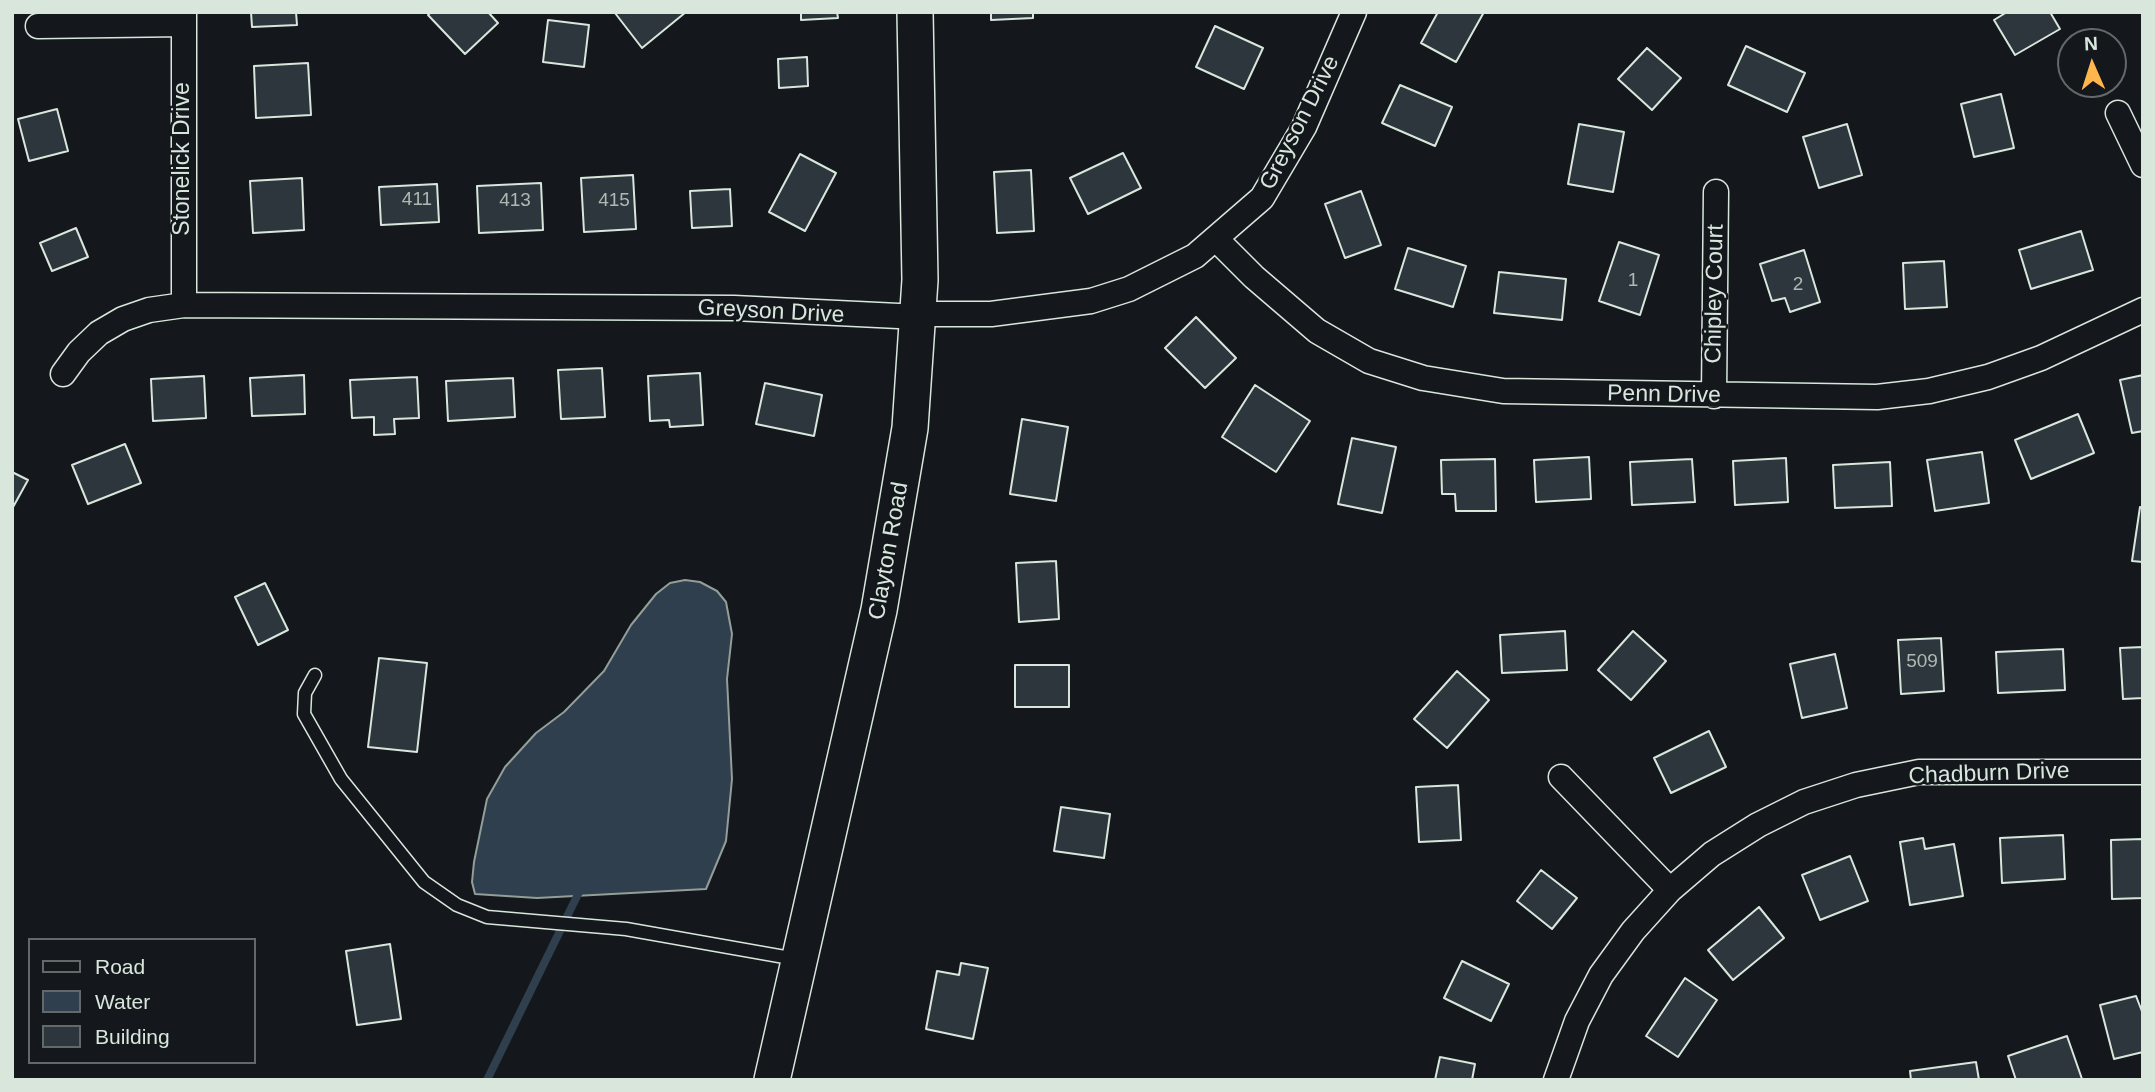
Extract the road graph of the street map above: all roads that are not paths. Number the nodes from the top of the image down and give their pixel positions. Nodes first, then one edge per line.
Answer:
1 (915, 12) edge
2 (1354, 12) edge
3 (184, 18) edge
4 (38, 26) dead end
5 (2118, 113) dead end
6 (2143, 165) edge
7 (1716, 192) dead end
8 (1217, 240) junction
9 (184, 305) junction
10 (2143, 310) edge
11 (919, 317) junction
12 (63, 374) dead end
13 (1714, 396) junction
14 (315, 675) dead end
15 (2143, 772) edge
16 (1561, 777) dead end
17 (1670, 890) junction
18 (800, 959) junction
19 (772, 1080) edge
20 (1556, 1080) edge

1 - 11 street, Clayton Road
2 - 8 street, Greyson Drive
3 - 4 street
3 - 9 street, Stonelick Drive
5 - 6 street
7 - 13 street, Chipley Court
8 - 11 street, Greyson Drive
8 - 13 street, Penn Drive
9 - 11 street, Greyson Drive
9 - 12 street, Greyson Drive
10 - 13 street, Penn Drive
11 - 18 street, Clayton Road
14 - 18 lane
15 - 17 street, Chadburn Drive
16 - 17 street
17 - 20 street, Chadburn Drive
18 - 19 street, Clayton Road

